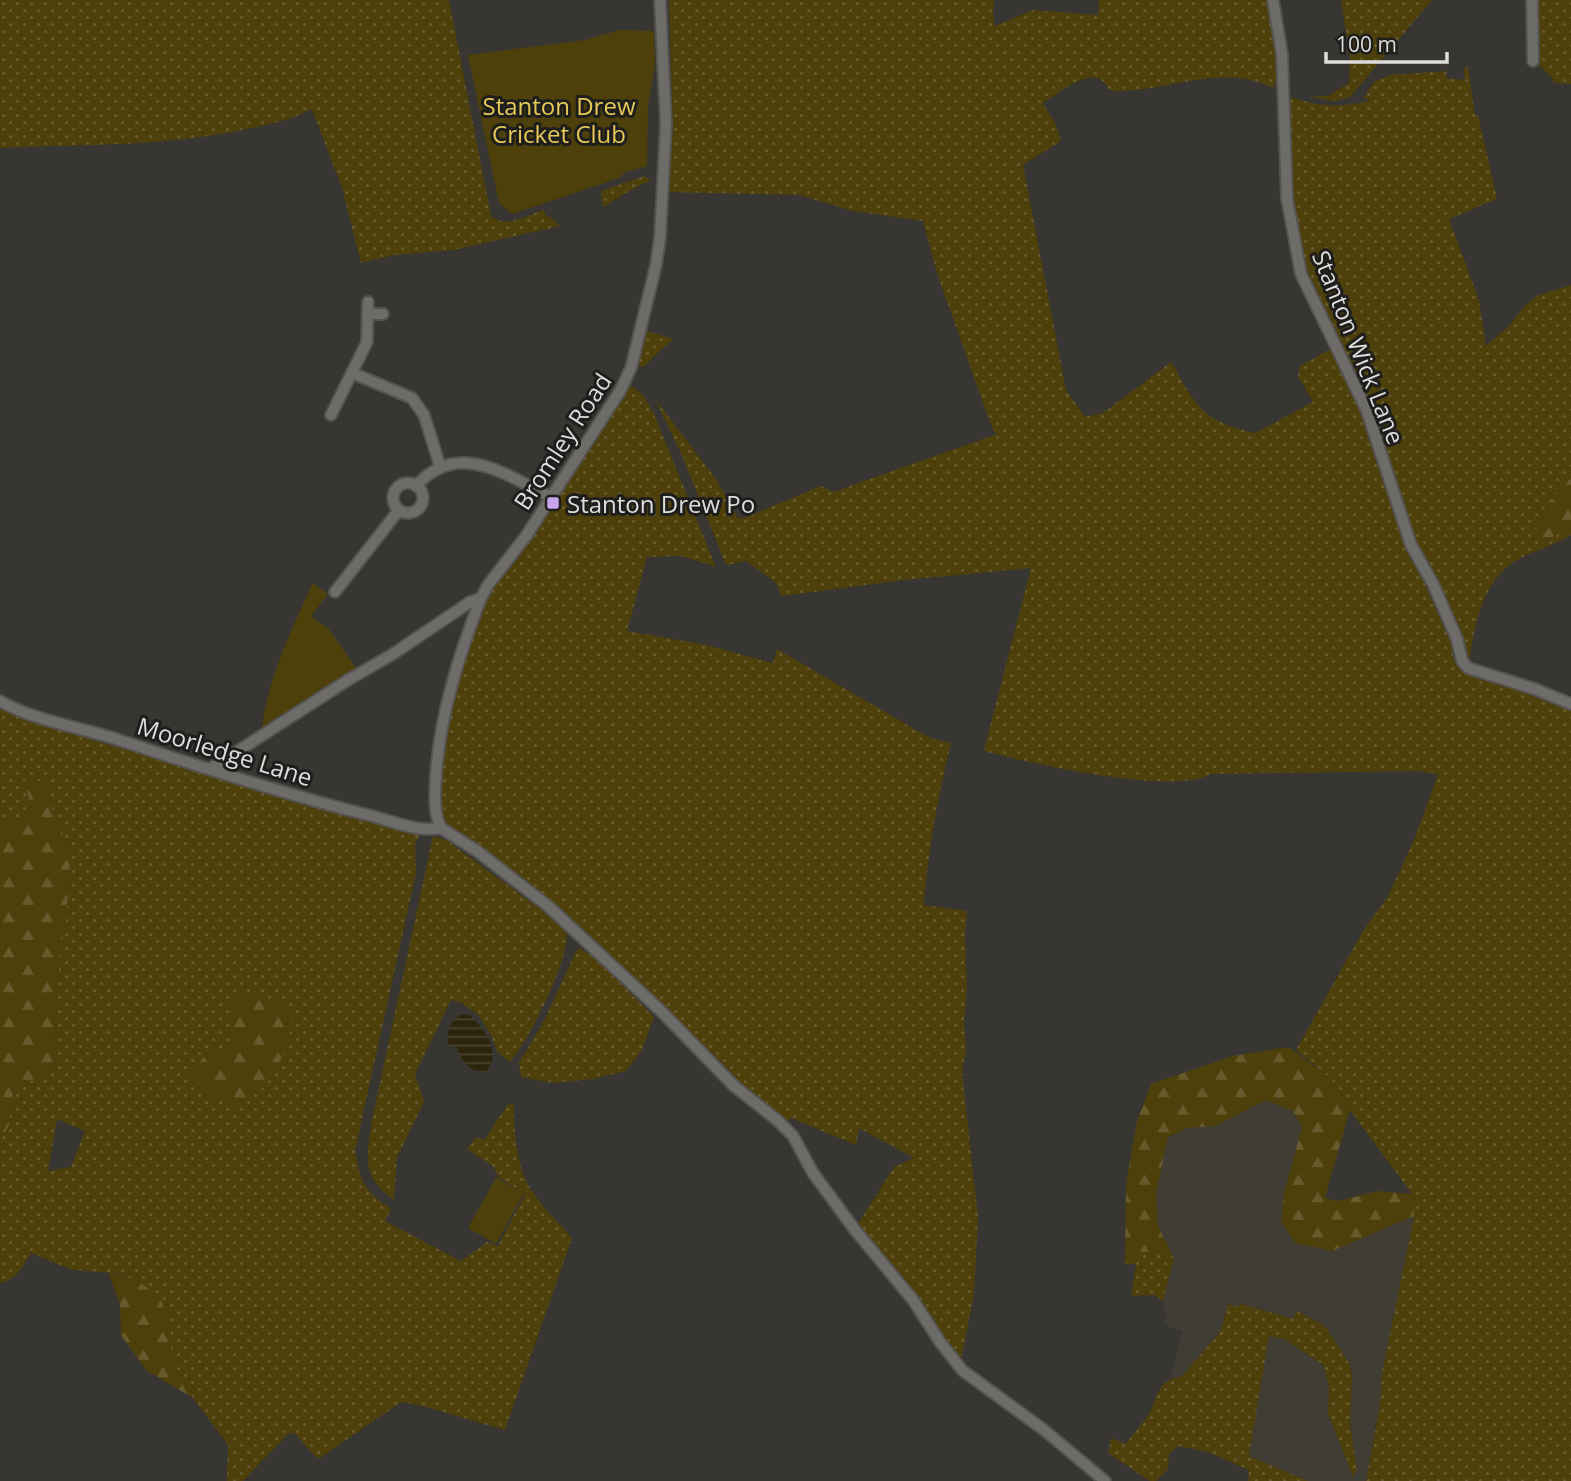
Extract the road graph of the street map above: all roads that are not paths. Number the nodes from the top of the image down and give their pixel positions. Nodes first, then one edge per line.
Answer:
1 (660, 0) edge
2 (1273, 0) edge
3 (1532, 0) edge
4 (1533, 61) dead end
5 (369, 302) dead end
6 (369, 314) junction
7 (383, 314) dead end
8 (352, 373) junction
9 (331, 415) dead end
10 (440, 466) junction
11 (416, 486) junction
12 (551, 497) junction
13 (399, 510) junction
14 (335, 592) dead end
15 (481, 598) junction
16 (0, 701) edge
17 (1571, 704) edge
18 (210, 769) junction
19 (441, 828) junction
20 (1105, 1481) edge

1 - 12 street, Bromley Road
2 - 17 street, Stanton Wick Lane
3 - 4 street
5 - 6 street
6 - 7 street
6 - 8 street
8 - 9 street
8 - 10 street
10 - 11 street
10 - 12 street
11 - 13 street
11 - 13 street
12 - 15 street, Bromley Road
13 - 14 street
15 - 18 street, Bromley Road
15 - 19 street, Bromley Road
16 - 18 street, Moorledge Lane
18 - 19 street, Moorledge Lane
19 - 20 street

